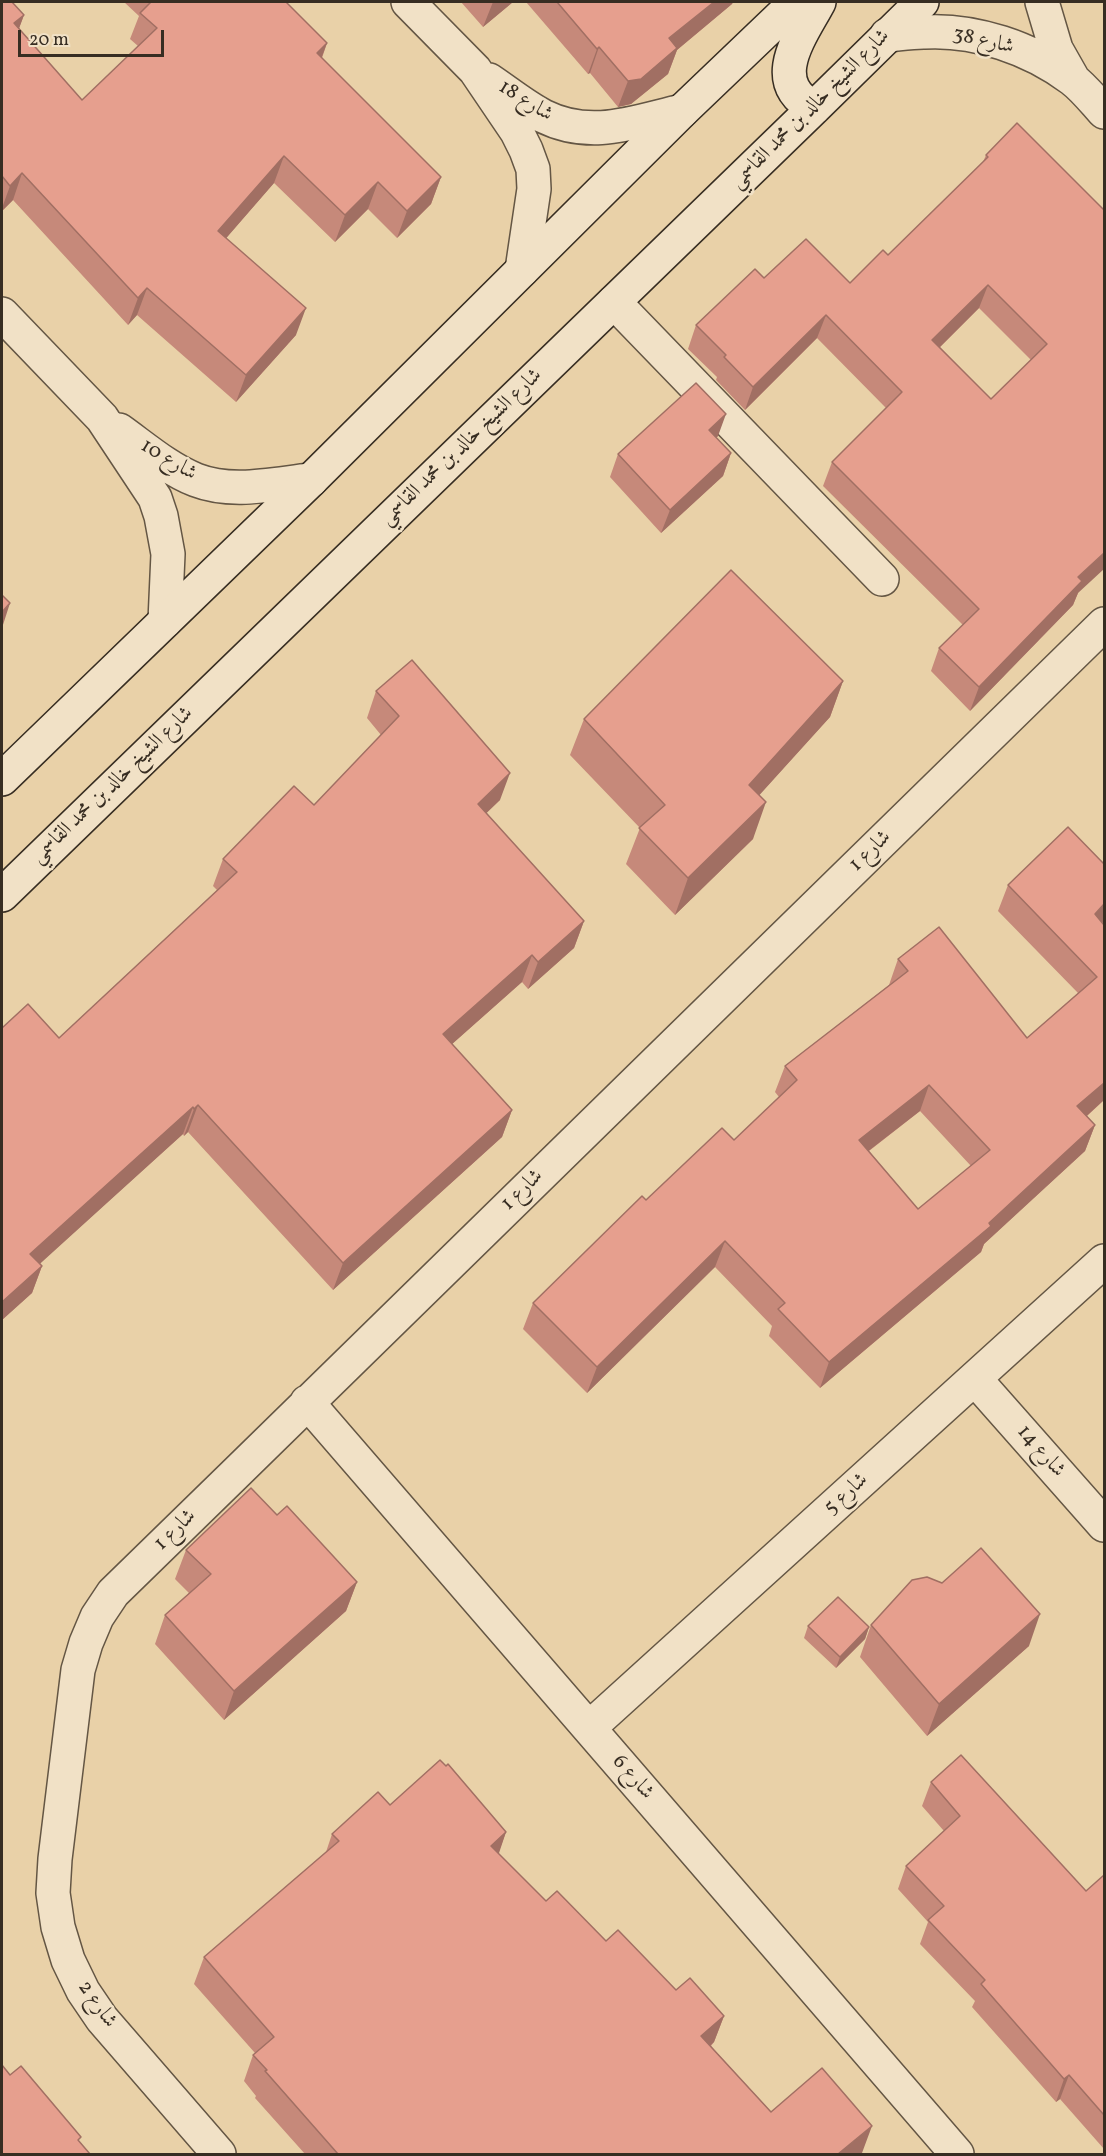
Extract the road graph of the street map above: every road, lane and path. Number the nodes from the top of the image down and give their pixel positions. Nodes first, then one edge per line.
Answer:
1 (408, 2) edge
2 (796, 2) edge
3 (819, 2) edge
4 (922, 2) edge
5 (1042, 2) edge
6 (887, 35) junction
7 (475, 70) junction
8 (1073, 79) junction
9 (814, 108) junction
10 (682, 111) junction
11 (1104, 112) edge
12 (522, 270) junction
13 (614, 302) junction
14 (2, 314) edge
15 (102, 418) junction
16 (311, 480) junction
17 (882, 579) dead end
18 (165, 621) junction
19 (1104, 624) edge
20 (2, 779) edge
21 (2, 895) edge
22 (1104, 1261) edge
23 (975, 1378) junction
24 (307, 1402) junction
25 (1104, 1525) edge
26 (589, 1728) junction
27 (60, 1821) joint
28 (219, 2154) edge
29 (957, 2154) edge

1 - 7 street, شارع 18
2 - 10 street
3 - 9 street
4 - 6 street, شارع الشيخ خالد بن محمد القاسمي
5 - 8 street, شارع 38
6 - 8 street, شارع 38
6 - 9 street, شارع الشيخ خالد بن محمد القاسمي
7 - 10 street, شارع 18
7 - 12 street, شارع 18
8 - 11 street, شارع 38
9 - 13 street, شارع الشيخ خالد بن محمد القاسمي
10 - 12 street
12 - 16 street
13 - 17 street
13 - 21 street, شارع الشيخ خالد بن محمد القاسمي
14 - 15 street, شارع 10
15 - 16 street, شارع 10
15 - 18 street, شارع 10
16 - 18 street
18 - 20 street
19 - 24 street, شارع 1
22 - 23 street, شارع 5
23 - 25 street, شارع 14
23 - 26 street, شارع 5
24 - 26 street, شارع 6
24 - 27 street, شارع 1
26 - 29 street, شارع 6
27 - 28 street, شارع 2

